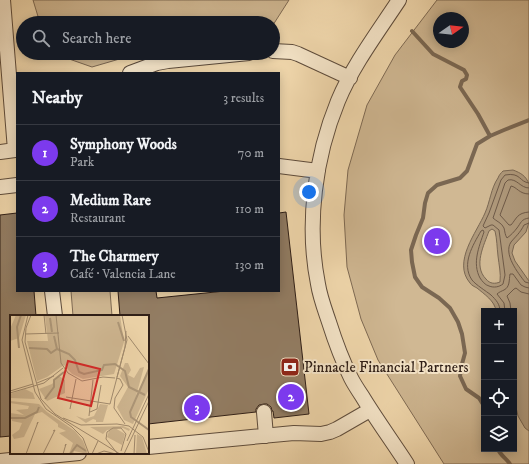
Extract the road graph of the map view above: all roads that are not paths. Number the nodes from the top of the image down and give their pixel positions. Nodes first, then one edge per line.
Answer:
1 (3, 0) edge
2 (399, 0) edge
3 (280, 51) edge
4 (181, 60) edge
5 (133, 72) edge
6 (350, 78) junction
7 (9, 105) edge
8 (0, 152) edge
9 (280, 166) edge
10 (318, 171) junction
11 (16, 185) edge
12 (0, 187) edge
13 (52, 292) edge
14 (55, 315) edge
15 (370, 410) junction
16 (264, 412) dead end
17 (266, 436) junction
18 (149, 447) edge
19 (71, 456) edge
20 (0, 461) edge
21 (407, 464) edge

1 - 7 street
2 - 6 street
3 - 6 street
4 - 5 street
6 - 10 street
7 - 8 street
9 - 10 street
10 - 15 street
11 - 12 street
13 - 14 street
15 - 17 street
15 - 21 street
16 - 17 street
17 - 18 street
19 - 20 street

